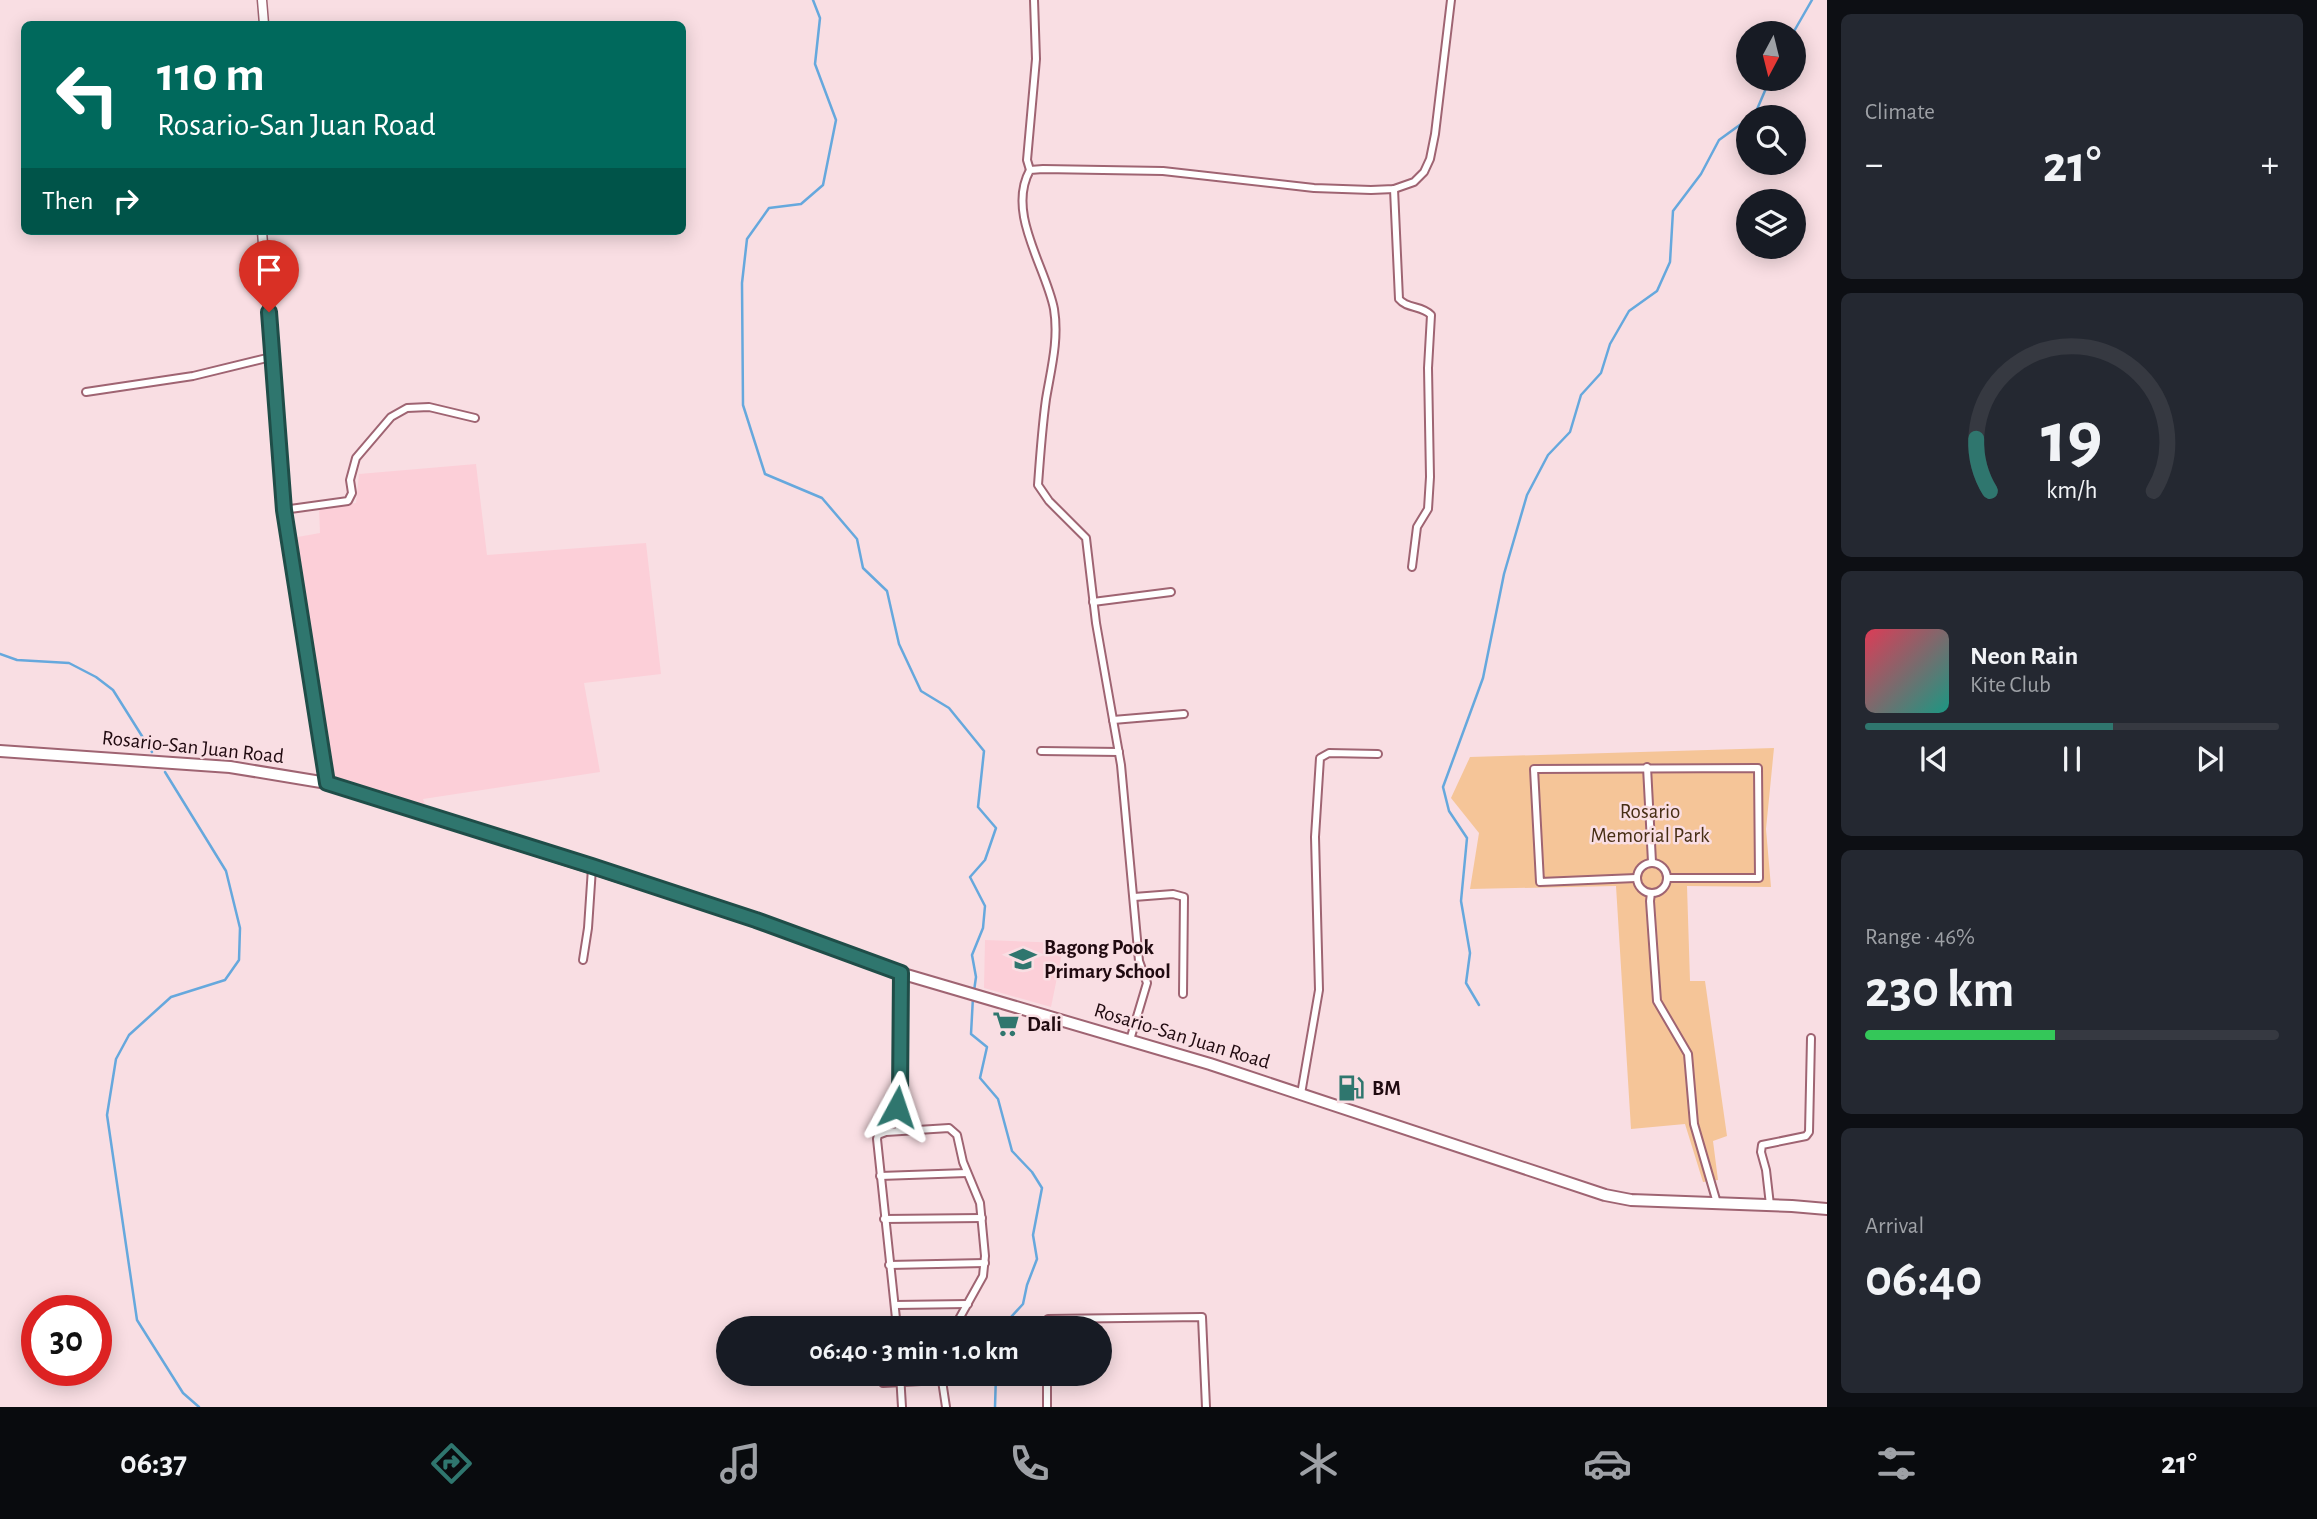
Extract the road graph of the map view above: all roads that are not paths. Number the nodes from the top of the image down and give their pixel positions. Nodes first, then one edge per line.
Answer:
1 (262, 0) edge
2 (1034, 0) edge
3 (1451, 0) edge
4 (264, 21) edge
5 (1030, 170) junction
6 (1394, 189) junction
7 (262, 235) edge
8 (271, 357) junction
9 (86, 392) dead end
10 (475, 418) dead end
11 (284, 510) junction
12 (1412, 567) dead end
13 (1171, 592) dead end
14 (1093, 602) junction
15 (1184, 714) dead end
16 (1113, 720) junction
17 (0, 751) edge
18 (1041, 751) dead end
19 (1119, 752) junction
20 (1378, 754) dead end
21 (1647, 767) junction
22 (327, 783) junction
23 (1652, 862) junction
24 (592, 866) junction
25 (1636, 878) junction
26 (1667, 878) junction
27 (1651, 893) junction
28 (1135, 897) junction
29 (583, 960) dead end
30 (901, 973) junction
31 (1183, 994) dead end
32 (1811, 1038) dead end
33 (1130, 1040) junction
34 (1301, 1094) junction
35 (900, 1097) junction
36 (899, 1130) junction
37 (907, 1130) junction
38 (967, 1173) junction
39 (880, 1176) junction
40 (1717, 1203) junction
41 (1770, 1205) junction
42 (1827, 1209) edge
43 (982, 1218) junction
44 (884, 1219) junction
45 (985, 1263) junction
46 (889, 1265) junction
47 (968, 1304) junction
48 (895, 1305) junction
49 (896, 1316) edge
50 (961, 1316) edge
51 (1112, 1318) edge
52 (900, 1386) edge
53 (942, 1386) edge
54 (1047, 1386) edge
55 (902, 1407) edge
56 (946, 1407) edge
57 (1047, 1407) edge
58 (1206, 1407) edge

1 - 4 street
2 - 5 street
3 - 6 street
5 - 6 street
5 - 14 street
6 - 12 street
7 - 8 street
8 - 9 street
8 - 11 street
10 - 11 street
11 - 22 street
13 - 14 street
14 - 16 street
15 - 16 street
16 - 19 street
17 - 22 main road, Rosario-San Juan Road
18 - 19 street
19 - 28 street
20 - 34 street
21 - 23 street
21 - 25 street
21 - 26 street
22 - 24 main road, Rosario-San Juan Road
23 - 25 street
23 - 26 street
24 - 29 street
24 - 30 main road, Rosario-San Juan Road
25 - 27 street
26 - 27 street
27 - 40 street
28 - 31 street
28 - 33 street
30 - 33 main road, Rosario-San Juan Road
30 - 35 street
32 - 41 street
33 - 34 main road, Rosario-San Juan Road
34 - 40 main road, Rosario-San Juan Road
35 - 36 street
35 - 37 street
36 - 37 street
36 - 39 street
37 - 38 street
38 - 39 street
38 - 43 street
39 - 44 street
40 - 41 main road, Rosario-San Juan Road
41 - 42 main road, Rosario-San Juan Road
43 - 44 street
43 - 45 street
44 - 46 street
45 - 46 street
45 - 47 street
46 - 48 street
47 - 48 street
47 - 50 street
48 - 49 street
51 - 58 street
52 - 55 street
53 - 56 street
54 - 57 street

